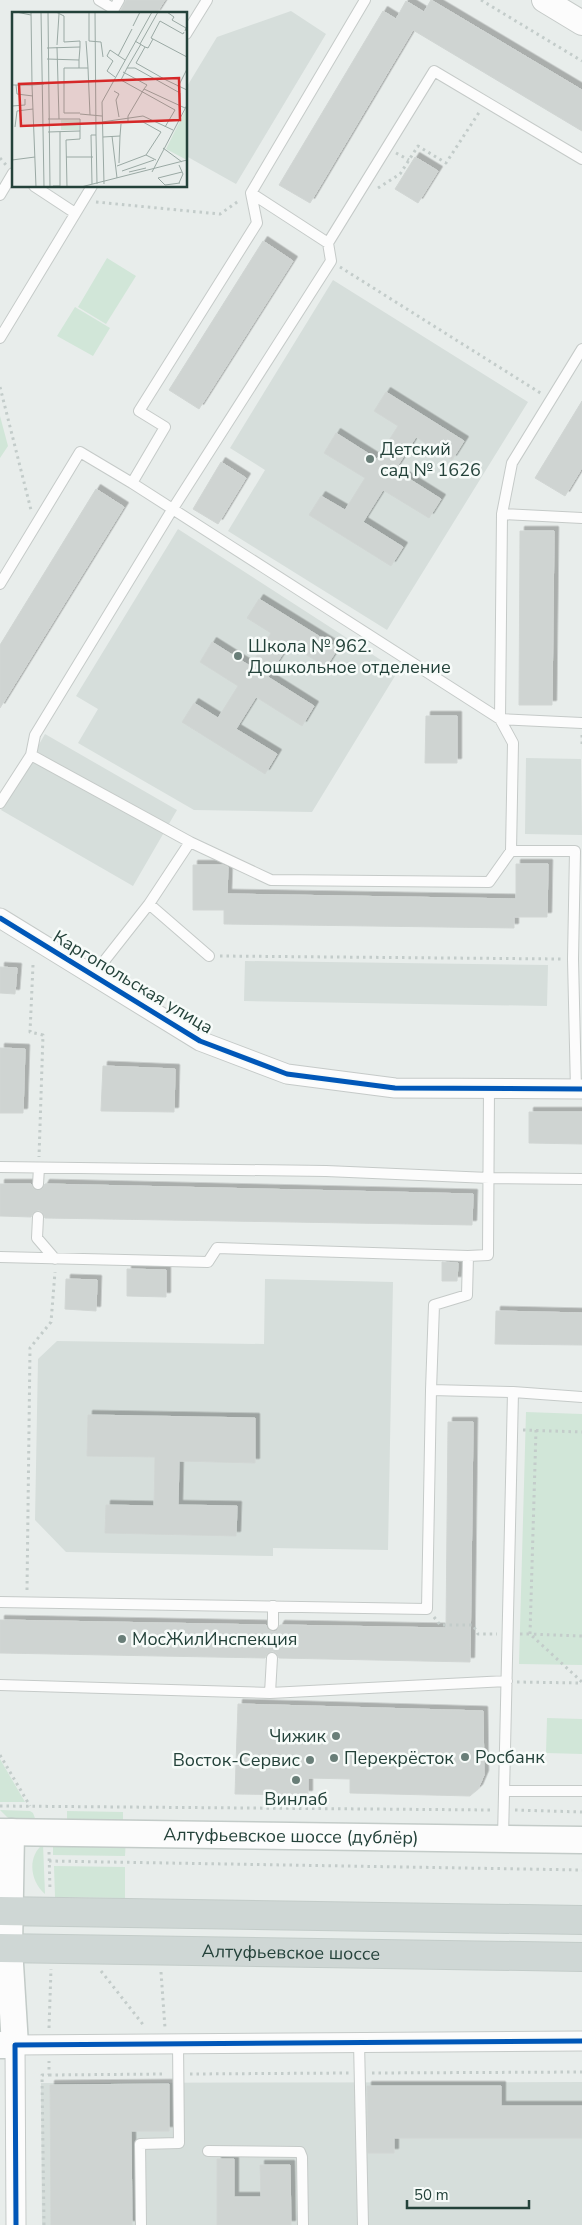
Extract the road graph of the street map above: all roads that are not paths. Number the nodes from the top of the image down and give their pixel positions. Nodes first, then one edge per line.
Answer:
1 (99, 0) edge
2 (120, 0) edge
3 (207, 0) edge
4 (365, 0) edge
5 (544, 0) edge
6 (112, 12) edge
7 (582, 23) edge
8 (188, 31) edge
9 (582, 159) edge
10 (12, 176) edge
11 (37, 188) edge
12 (91, 188) edge
13 (251, 193) junction
14 (0, 195) edge
15 (75, 213) junction
16 (328, 243) junction
17 (0, 338) edge
18 (582, 349) edge
19 (132, 483) junction
20 (172, 510) junction
21 (502, 514) junction
22 (582, 518) edge
23 (0, 584) edge
24 (500, 719) junction
25 (582, 723) edge
26 (31, 755) junction
27 (0, 804) edge
28 (190, 842) junction
29 (511, 851) junction
30 (149, 904) junction
31 (0, 918) edge
32 (209, 956) road end
33 (94, 974) junction
34 (490, 1088) junction
35 (579, 1090) edge
36 (0, 1167) edge
37 (39, 1168) junction
38 (489, 1178) junction
39 (582, 1179) edge
40 (38, 1184) dead end
41 (38, 1218) dead end
42 (468, 1256) junction
43 (0, 1257) edge
44 (56, 1259) junction
45 (431, 1390) junction
46 (513, 1392) junction
47 (582, 1397) edge
48 (0, 1602) edge
49 (273, 1606) junction
50 (273, 1625) dead end
51 (272, 1658) dead end
52 (507, 1682) junction
53 (0, 1685) edge
54 (270, 1693) junction
55 (504, 1790) junction
56 (582, 1791) edge
57 (6, 1832) edge
58 (504, 1838) junction
59 (582, 1840) edge
60 (4, 1911) edge
61 (582, 1920) edge
62 (5, 1948) edge
63 (582, 1958) edge
64 (582, 2041) edge
65 (359, 2042) junction
66 (167, 2043) junction
67 (8, 2045) edge
68 (208, 2151) dead end
69 (16, 2225) edge
70 (141, 2225) edge
71 (303, 2225) edge
72 (363, 2225) edge

1 - 6 lane
2 - 6 lane
3 - 8 lane
4 - 13 lane
5 - 7 street
9 - 16 lane
10 - 14 lane
11 - 15 lane
12 - 15 lane
13 - 16 lane
13 - 19 lane
15 - 17 lane
16 - 20 lane
18 - 21 lane
19 - 20 lane
19 - 23 lane
20 - 24 lane
20 - 26 lane
21 - 22 lane
21 - 24 lane
24 - 25 lane
24 - 29 lane
26 - 27 lane
26 - 28 lane
28 - 29 lane
28 - 30 lane
29 - 35 lane
30 - 32 lane
30 - 33 lane
31 - 33 street, Каргопольская улица
33 - 34 street, Каргопольская улица
34 - 35 street, Каргопольская улица
34 - 38 lane
36 - 37 lane
37 - 38 lane
37 - 40 lane
38 - 39 lane
38 - 42 lane
41 - 44 lane
42 - 44 lane
42 - 45 lane
43 - 44 lane
45 - 46 lane
45 - 49 lane
46 - 47 lane
46 - 52 lane
48 - 49 lane
49 - 50 lane
51 - 54 lane
52 - 54 lane
52 - 55 lane
53 - 54 lane
55 - 56 lane
55 - 58 lane
57 - 58 main road, Алтуфьевское шоссе (дублёр)
57 - 60 main road
58 - 59 main road, Алтуфьевское шоссе (дублёр)
60 - 61 main road
60 - 62 main road
62 - 63 main road, Алтуфьевское шоссе
62 - 67 main road
64 - 65 street
65 - 66 street
65 - 72 lane
66 - 67 street
66 - 70 lane
67 - 69 street
68 - 71 lane

